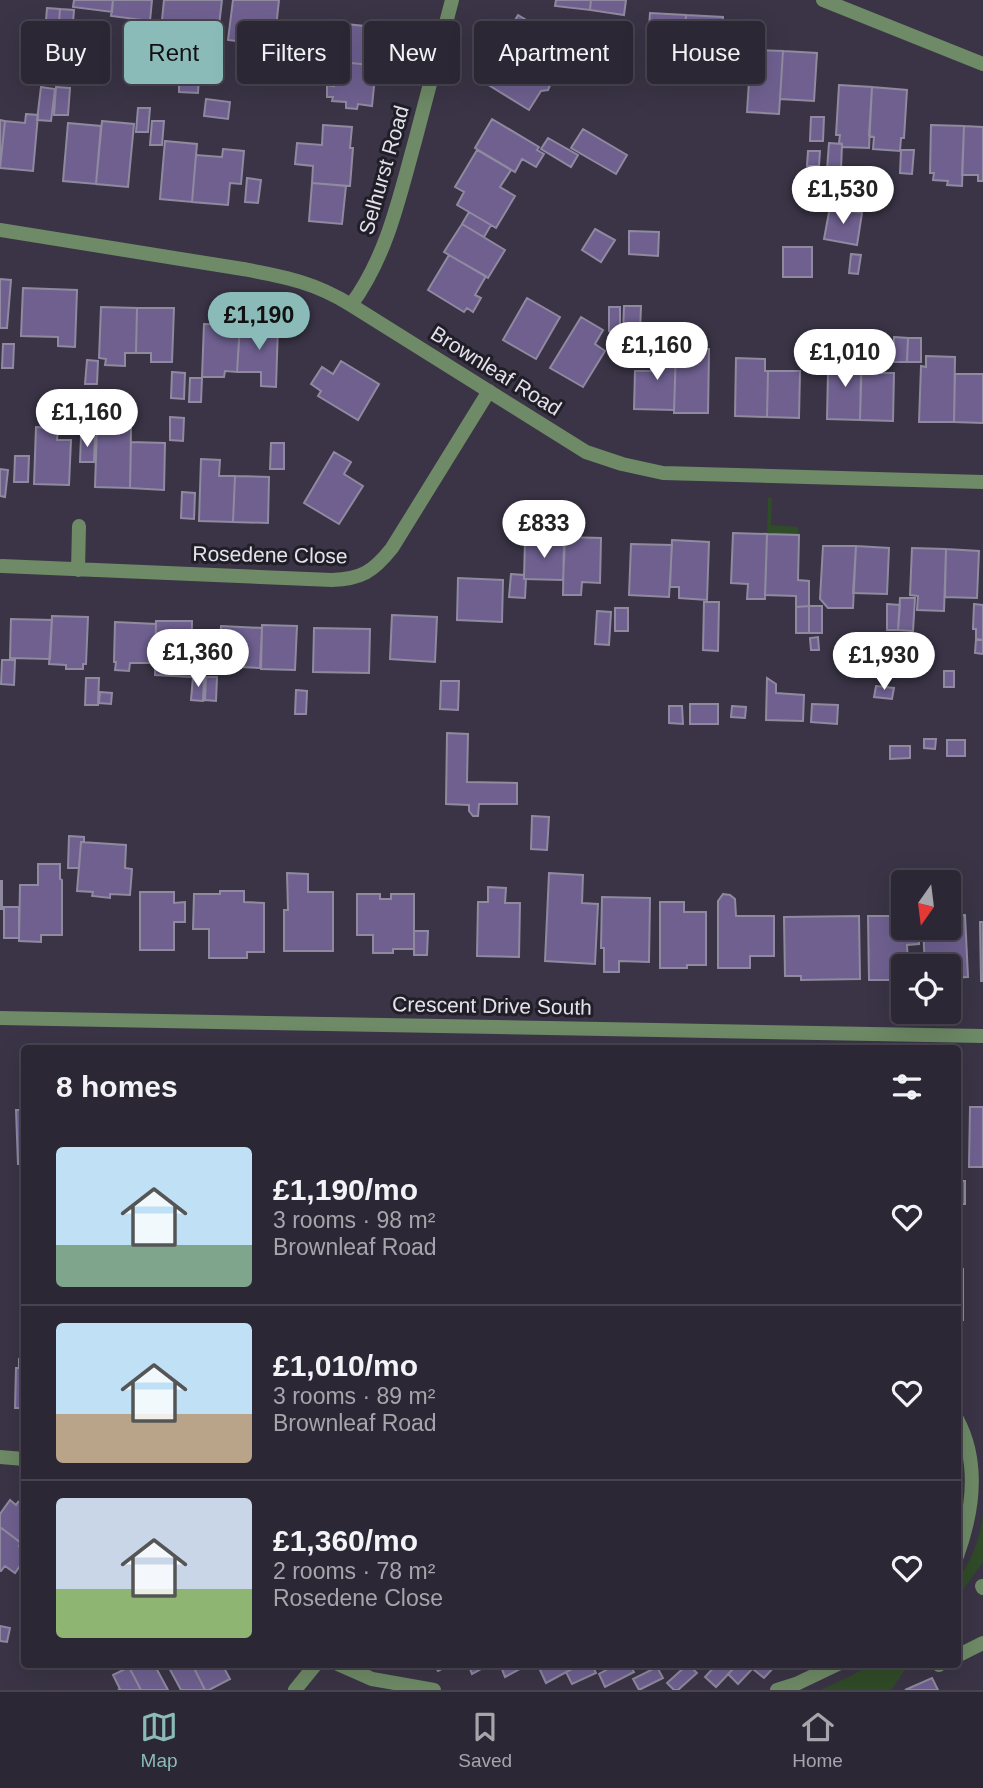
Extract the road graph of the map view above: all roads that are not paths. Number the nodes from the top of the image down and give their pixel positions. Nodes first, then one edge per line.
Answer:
1 (452, 0) edge
2 (823, 0) edge
3 (983, 64) edge
4 (0, 230) edge
5 (351, 305) junction
6 (489, 391) junction
7 (983, 482) edge
8 (79, 526) dead end
9 (2, 566) dead end
10 (78, 570) junction
11 (0, 1018) edge
12 (983, 1036) edge
13 (961, 1429) edge
14 (0, 1457) edge
15 (21, 1458) edge
16 (961, 1543) edge
17 (983, 1643) edge
18 (961, 1654) edge
19 (313, 1668) edge
20 (347, 1668) edge
21 (830, 1668) edge
22 (296, 1690) edge
23 (435, 1690) edge
24 (777, 1690) edge

1 - 5 street, Selhurst Road
2 - 3 street
4 - 5 street, Brownleaf Road
5 - 6 street, Brownleaf Road
6 - 7 street, Brownleaf Road
6 - 10 street, Rosedene Close
8 - 10 street
9 - 10 street, Rosedene Close
11 - 12 street, Crescent Drive South
13 - 16 street
14 - 15 street
17 - 18 street
19 - 22 street
20 - 23 street
21 - 24 street

